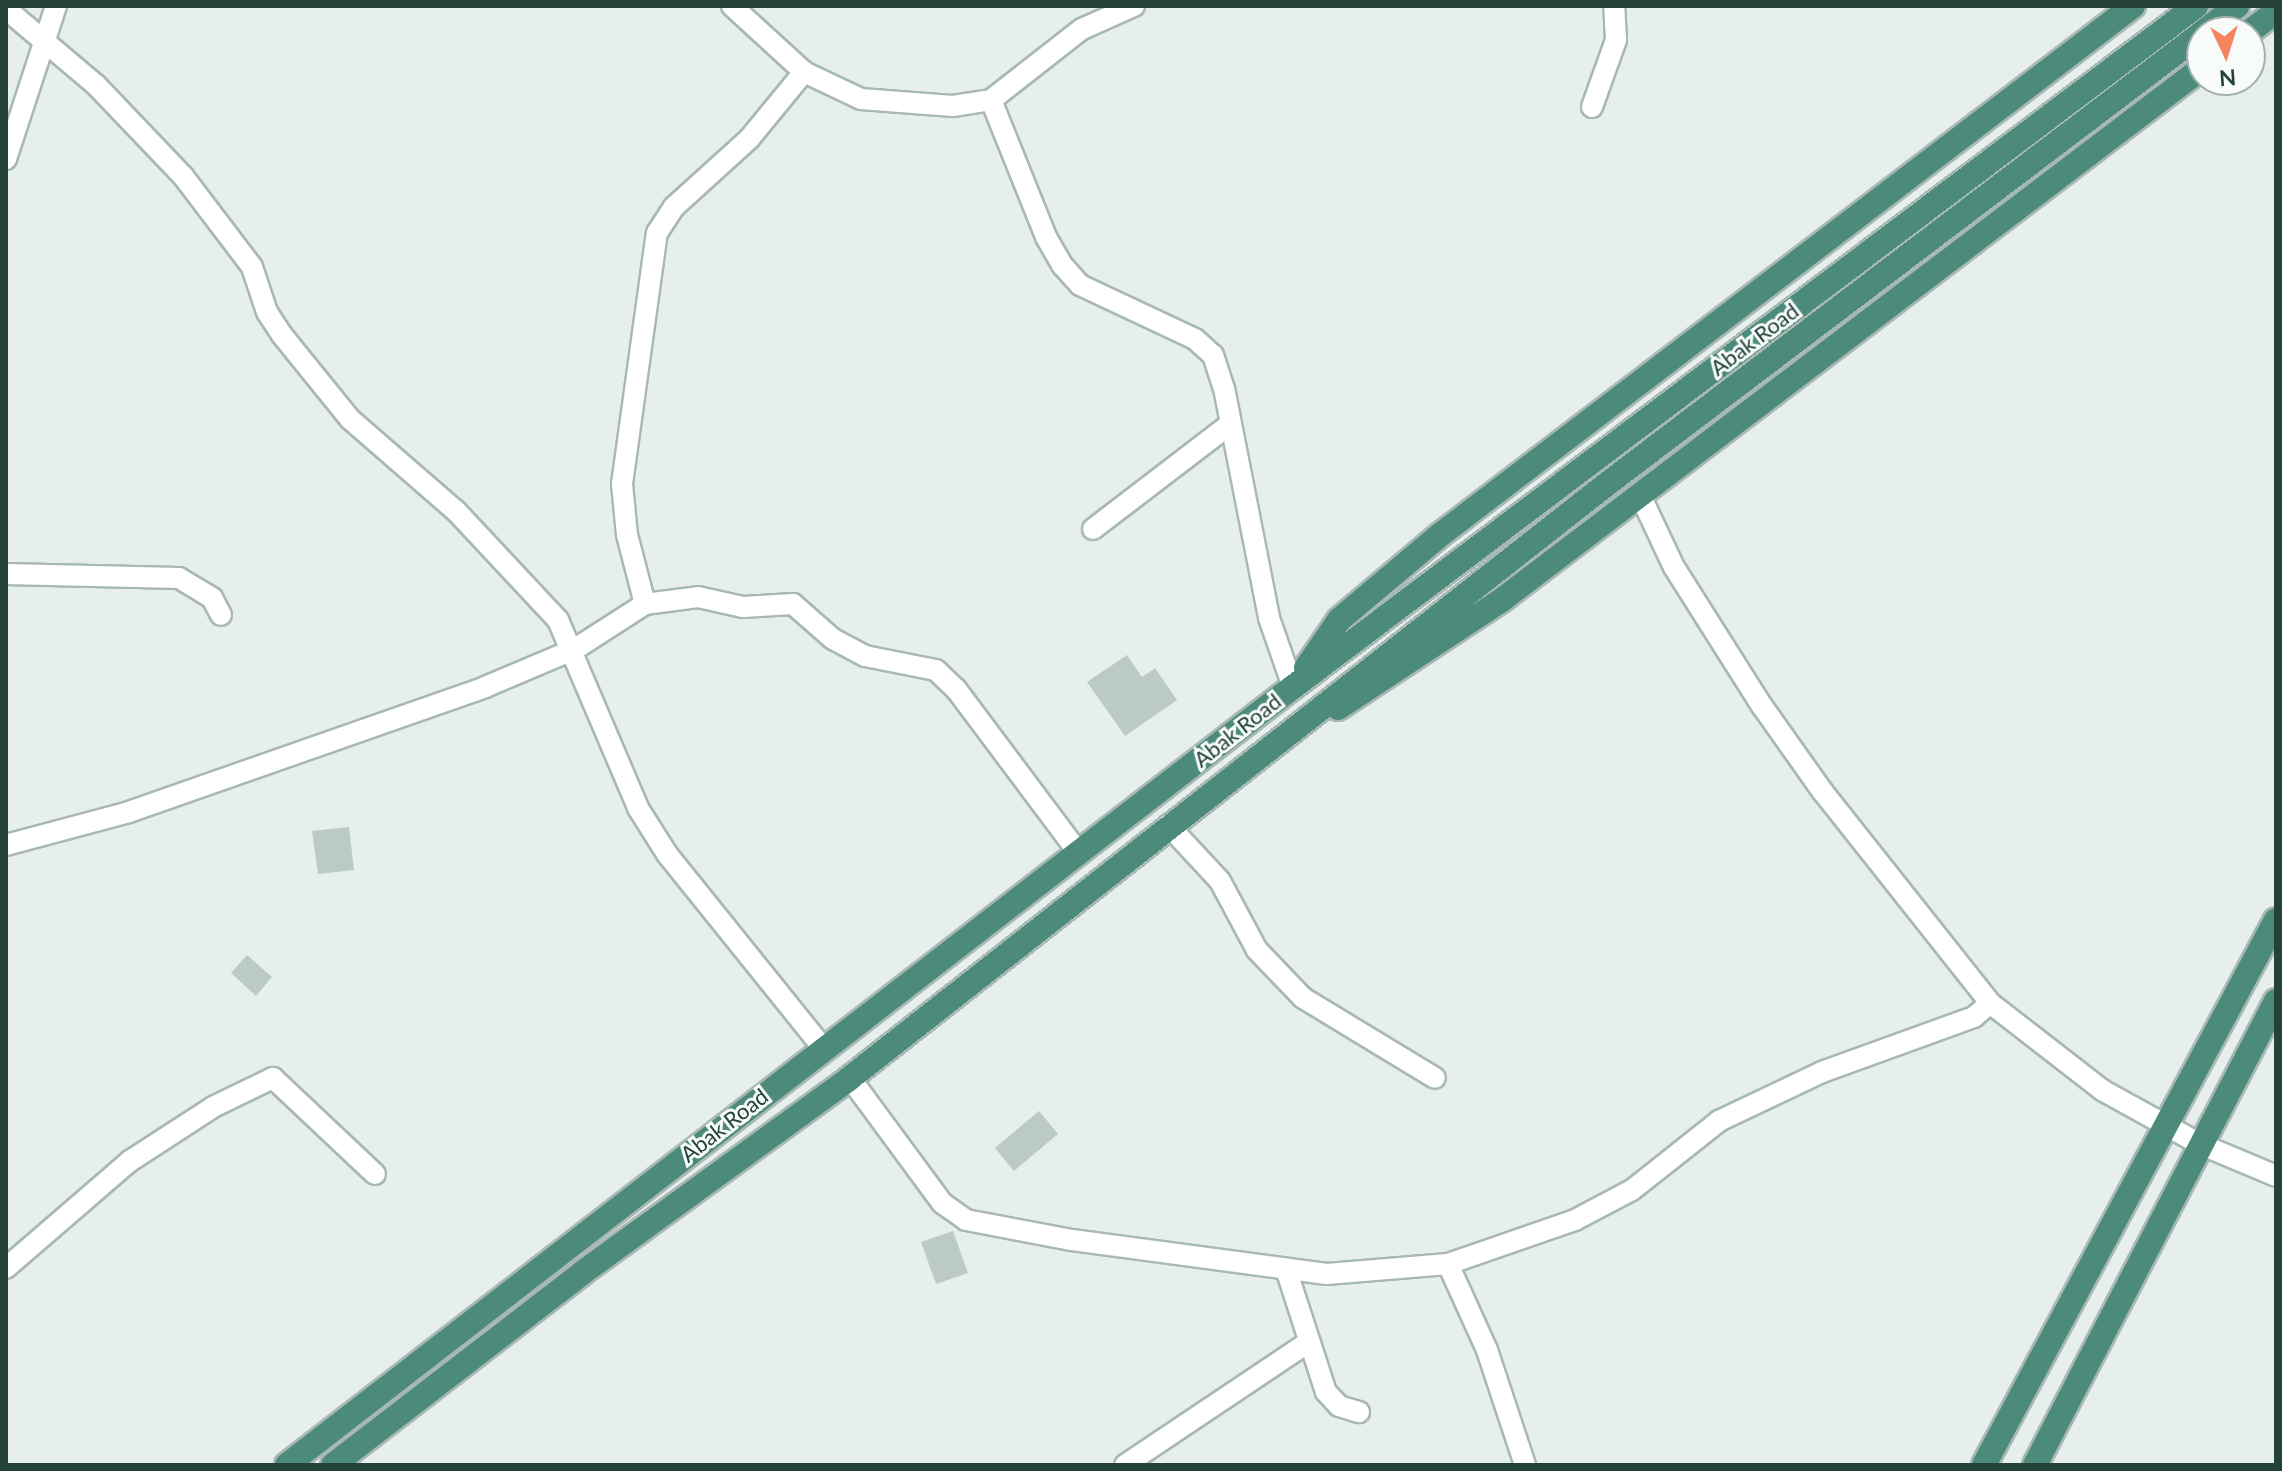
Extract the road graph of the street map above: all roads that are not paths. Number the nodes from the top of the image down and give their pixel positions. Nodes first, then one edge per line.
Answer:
1 (56, 6) edge
2 (732, 6) edge
3 (1134, 6) edge
4 (1614, 6) edge
5 (2133, 6) edge
6 (2196, 6) edge
7 (6, 9) edge
8 (47, 38) junction
9 (2186, 45) edge
10 (804, 72) junction
11 (2186, 80) edge
12 (991, 100) junction
13 (1592, 107) dead end
14 (6, 159) edge
15 (1229, 425) junction
16 (1641, 497) junction
17 (1093, 529) dead end
18 (6, 574) edge
19 (645, 604) junction
20 (221, 615) dead end
21 (575, 649) junction
22 (1293, 687) junction
23 (1246, 763) junction
24 (1168, 825) junction
25 (6, 845) edge
26 (1078, 852) junction
27 (2276, 920) edge
28 (2276, 1001) edge
29 (1990, 1003) junction
30 (823, 1048) junction
31 (850, 1078) junction
32 (1435, 1078) dead end
33 (2167, 1126) junction
34 (2200, 1144) junction
35 (375, 1174) dead end
36 (2276, 1176) edge
37 (1448, 1264) junction
38 (6, 1268) edge
39 (1286, 1269) junction
40 (1309, 1342) junction
41 (1359, 1412) dead end
42 (287, 1465) edge
43 (333, 1465) edge
44 (1125, 1465) edge
45 (1525, 1465) edge
46 (1984, 1465) edge
47 (2035, 1465) edge

1 - 8 street
2 - 10 street
3 - 12 street
4 - 13 street
5 - 22 highway
6 - 22 highway, Abak Road
7 - 8 street
8 - 14 street
8 - 21 street
9 - 23 highway, Abak Road
10 - 12 street
10 - 19 street
11 - 16 highway
12 - 15 street
15 - 17 street
15 - 22 street
16 - 23 highway
16 - 29 street
18 - 20 street
19 - 21 street
19 - 26 street
21 - 25 street
21 - 30 street
22 - 26 highway, Abak Road
23 - 24 highway, Abak Road
24 - 31 highway, Abak Road
24 - 32 street
26 - 30 highway, Abak Road
27 - 33 highway
28 - 34 highway
29 - 33 street
29 - 37 street
30 - 42 highway, Abak Road
31 - 39 street
31 - 43 highway, Abak Road
33 - 34 street
33 - 46 highway
34 - 36 street
34 - 47 highway
35 - 38 street
37 - 39 street
37 - 45 street
39 - 40 street
40 - 41 street
40 - 44 street

